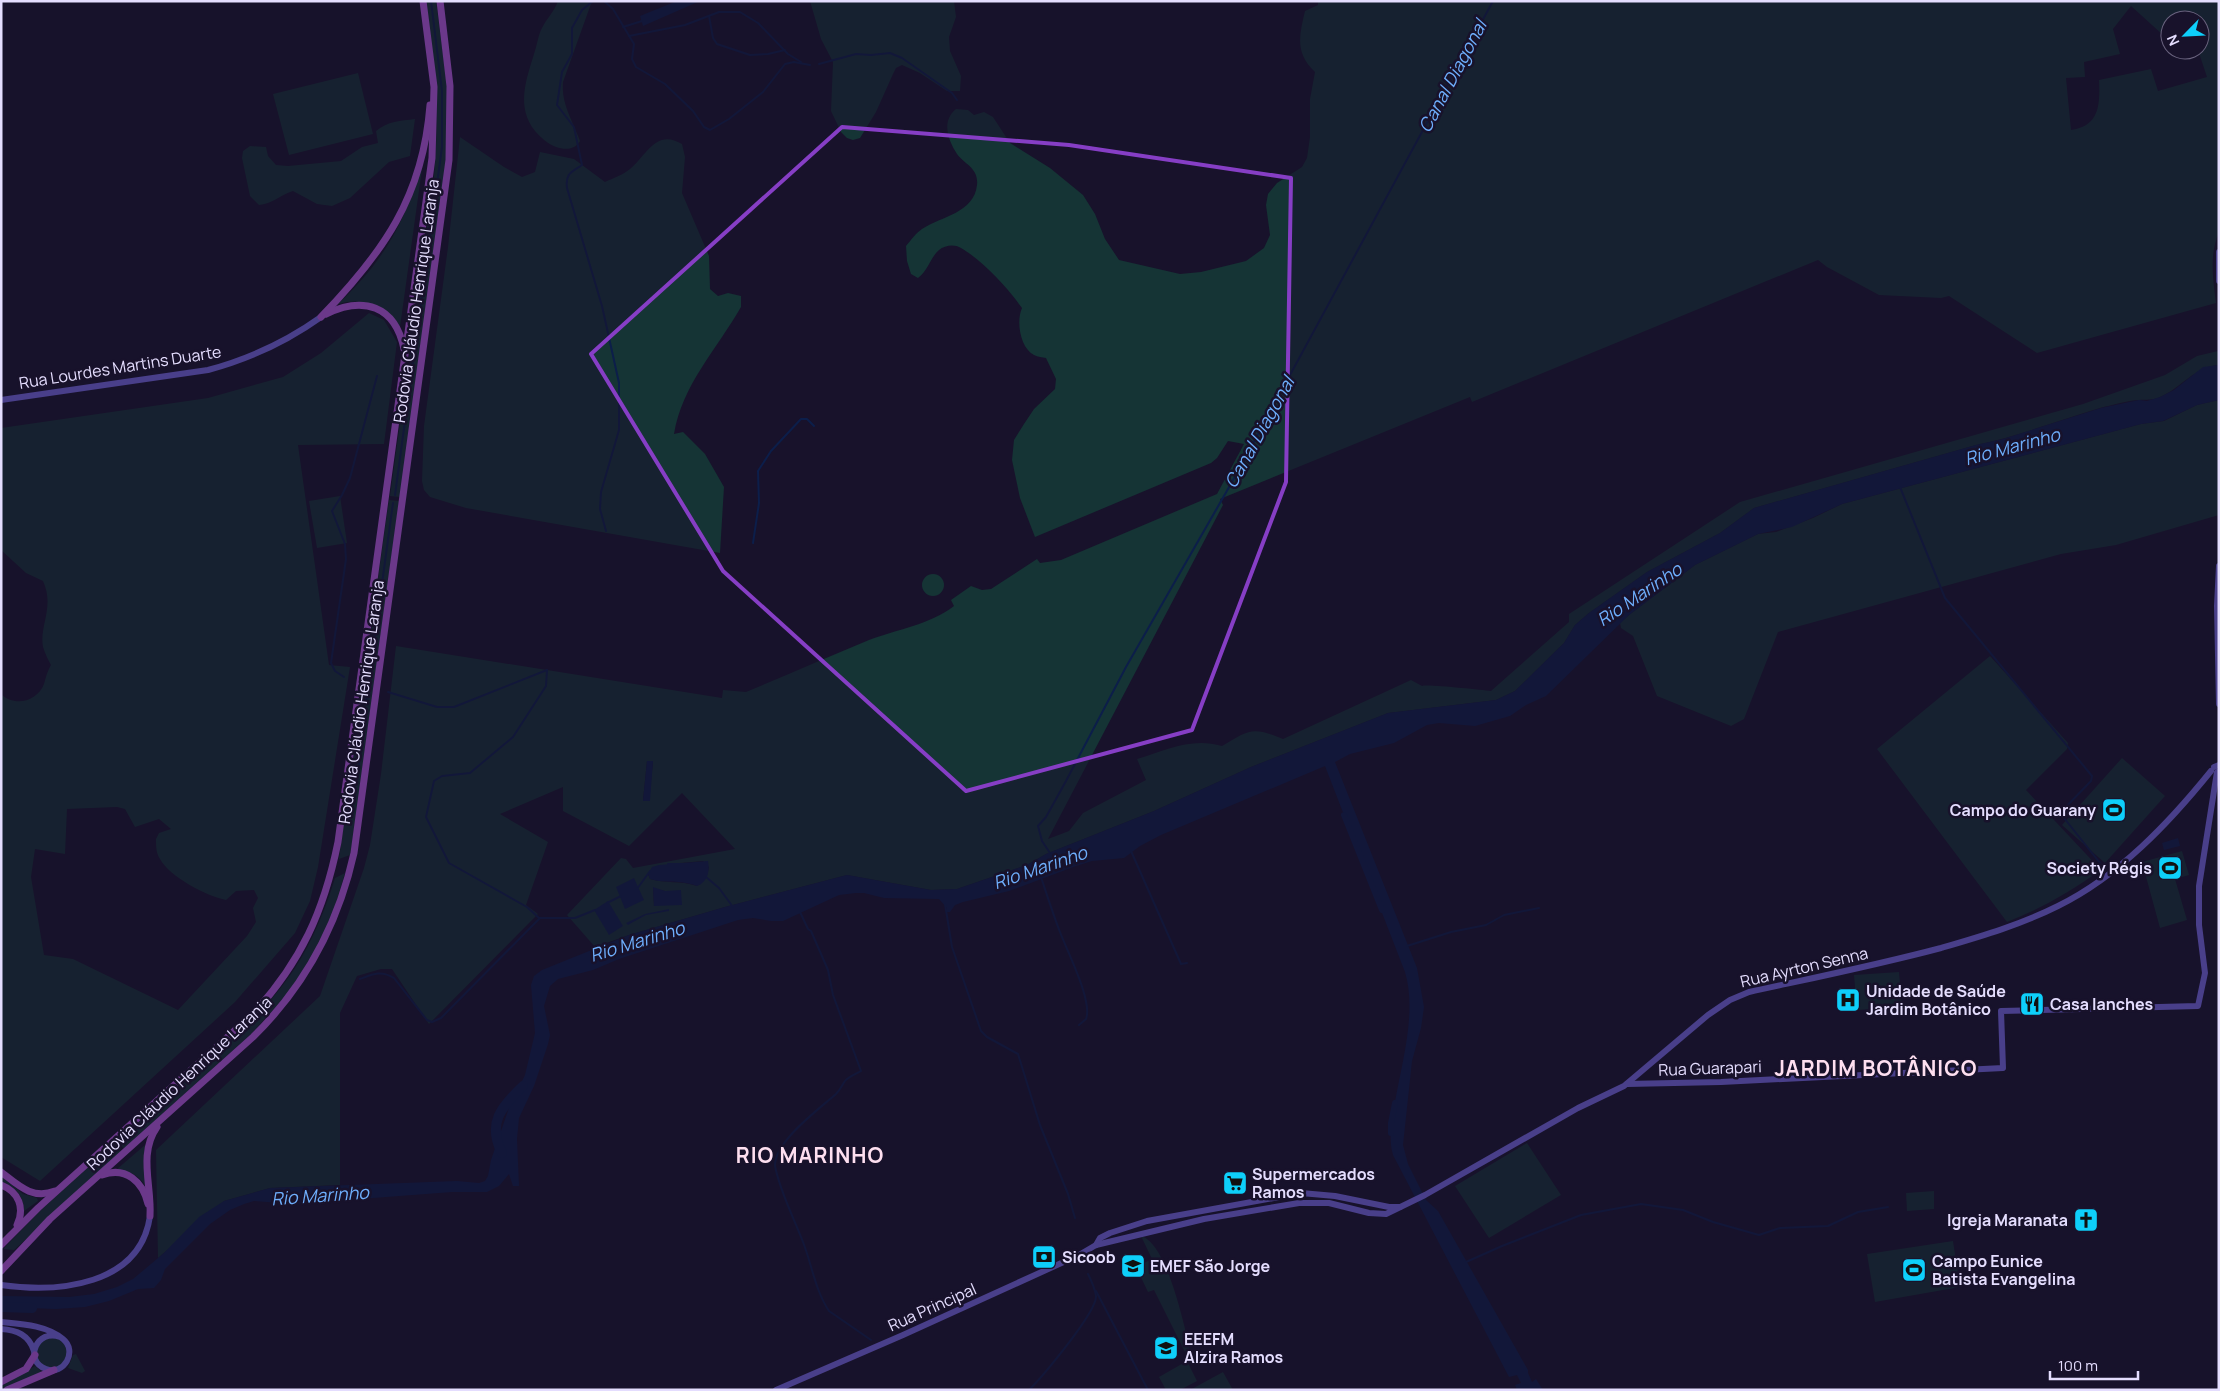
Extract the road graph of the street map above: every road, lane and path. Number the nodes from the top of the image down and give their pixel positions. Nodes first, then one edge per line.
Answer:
1 (423, 1) edge
2 (440, 1) edge
3 (430, 52) junction
4 (2219, 252) edge
5 (2219, 281) edge
6 (321, 317) junction
7 (406, 356) junction
8 (1, 400) edge
9 (2219, 566) edge
10 (2219, 704) edge
11 (2215, 770) edge
12 (1627, 1084) junction
13 (171, 1111) junction
14 (1, 1172) edge
15 (95, 1179) junction
16 (1, 1186) edge
17 (60, 1188) junction
18 (1412, 1202) joint
19 (1401, 1207) junction
20 (150, 1216) junction
21 (15, 1230) junction
22 (1, 1245) edge
23 (1096, 1245) junction
24 (1, 1272) edge
25 (1, 1285) edge
26 (1, 1322) edge
27 (1, 1329) edge
28 (60, 1337) junction
29 (35, 1353) junction
30 (54, 1370) junction
31 (1, 1382) edge
32 (7, 1390) edge
33 (776, 1390) edge

1 - 3 main road, Rodovia Cláudio Henrique Laranja
2 - 13 main road, Rodovia Cláudio Henrique Laranja
3 - 6 main road
3 - 7 main road, Rodovia Cláudio Henrique Laranja
4 - 5 main road
6 - 7 main road
6 - 8 main road, Rua Lourdes Martins Duarte
7 - 17 main road, Rodovia Cláudio Henrique Laranja
9 - 10 main road
11 - 12 main road, Rua Ayrton Senna
11 - 12 main road, Rua Guarapari
12 - 18 main road, Rua Ayrton Senna
13 - 15 main road, Rodovia Cláudio Henrique Laranja
13 - 20 main road
14 - 17 main road
15 - 20 main road
15 - 24 main road, Rodovia Cláudio Henrique Laranja
16 - 21 main road
17 - 21 main road, Rodovia Cláudio Henrique Laranja
18 - 19 main road, Rua Principal
19 - 23 main road, Rua Principal
19 - 23 main road, Rua Principal
20 - 25 main road
21 - 22 main road, Rodovia Cláudio Henrique Laranja
23 - 33 main road, Rua Principal
26 - 28 main road
27 - 29 main road
28 - 29 main road
28 - 30 main road
29 - 30 main road
29 - 31 main road
30 - 32 main road

